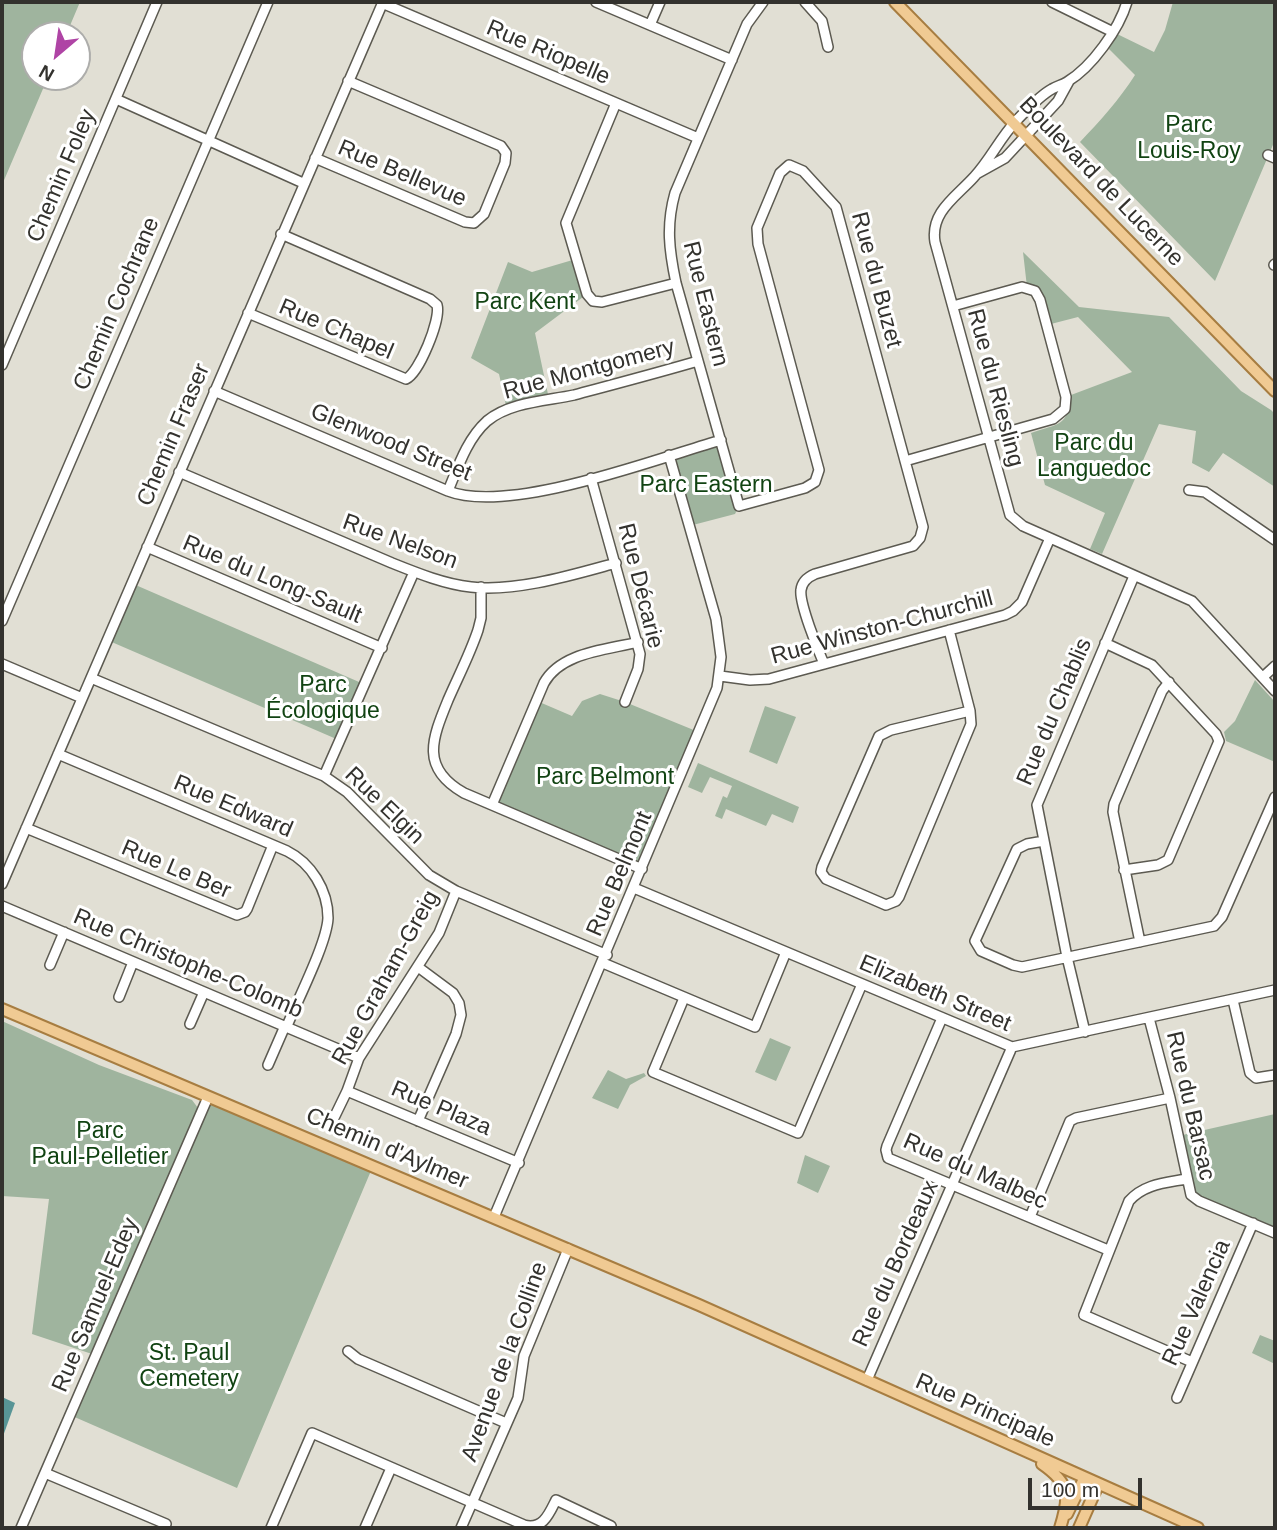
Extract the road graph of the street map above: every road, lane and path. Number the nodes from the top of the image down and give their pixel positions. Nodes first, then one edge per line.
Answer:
1 (157, 2) edge
2 (268, 2) edge
3 (382, 2) edge
4 (596, 2) edge
5 (660, 2) edge
6 (763, 2) edge
7 (805, 2) edge
8 (895, 2) edge
9 (1052, 2) edge
10 (1127, 2) edge
11 (650, 25) junction
12 (1114, 32) junction
13 (828, 47) dead end
14 (732, 61) junction
15 (348, 81) junction
16 (1069, 81) junction
17 (116, 99) junction
18 (616, 103) junction
19 (1014, 122) junction
20 (1026, 134) junction
21 (698, 138) junction
22 (208, 140) junction
23 (315, 158) junction
24 (977, 174) junction
25 (303, 183) junction
26 (281, 234) junction
27 (676, 283) junction
28 (953, 306) junction
29 (248, 313) junction
30 (698, 361) junction
31 (2, 365) edge
32 (214, 391) junction
33 (1275, 391) edge
34 (989, 438) junction
35 (720, 440) junction
36 (669, 455) junction
37 (905, 461) junction
38 (180, 472) junction
39 (591, 478) junction
40 (1189, 490) dead end
41 (448, 491) junction
42 (739, 506) joint
43 (1050, 538) junction
44 (1275, 540) edge
45 (147, 547) junction
46 (616, 563) junction
47 (414, 572) junction
48 (1134, 576) junction
49 (481, 587) junction
50 (2, 621) edge
51 (949, 630) junction
52 (638, 642) junction
53 (1105, 642) junction
54 (382, 648) junction
55 (2, 664) edge
56 (824, 664) junction
57 (1275, 666) edge
58 (720, 676) junction
59 (1263, 677) junction
60 (91, 678) junction
61 (1169, 682) junction
62 (1275, 691) edge
63 (82, 698) junction
64 (625, 702) dead end
65 (970, 711) junction
66 (58, 754) junction
67 (324, 776) junction
68 (1275, 797) edge
69 (492, 805) junction
70 (26, 828) junction
71 (1044, 841) junction
72 (273, 845) junction
73 (642, 869) junction
74 (1124, 870) junction
75 (2, 884) edge
76 (634, 888) junction
77 (456, 891) junction
78 (2, 906) edge
79 (64, 932) junction
80 (1140, 943) junction
81 (786, 952) junction
82 (1067, 957) junction
83 (605, 959) junction
84 (133, 962) junction
85 (50, 965) dead end
86 (418, 967) junction
87 (862, 984) junction
88 (1275, 990) edge
89 (204, 992) junction
90 (119, 997) dead end
91 (684, 998) junction
92 (1233, 1000) junction
93 (6, 1012) edge
94 (942, 1018) junction
95 (1149, 1018) junction
96 (190, 1024) dead end
97 (286, 1026) junction
98 (1085, 1032) junction
99 (1012, 1047) junction
100 (359, 1058) junction
101 (268, 1065) dead end
102 (1275, 1074) edge
103 (348, 1090) junction
104 (208, 1097) junction
105 (1170, 1098) junction
106 (418, 1121) junction
107 (332, 1122) dead end
108 (519, 1163) junction
109 (1186, 1179) junction
110 (951, 1185) junction
111 (494, 1217) junction
112 (1030, 1217) junction
113 (1253, 1223) junction
114 (1275, 1233) edge
115 (568, 1249) junction
116 (1108, 1250) junction
117 (756, 1330) joint
118 (348, 1351) dead end
119 (1192, 1362) junction
120 (867, 1380) junction
121 (1177, 1398) dead end
122 (506, 1423) junction
123 (1019, 1449) junction
124 (391, 1468) junction
125 (45, 1473) junction
126 (1084, 1479) junction
127 (1098, 1485) junction
128 (472, 1503) junction
129 (166, 1524) dead end
130 (21, 1528) edge
131 (271, 1528) edge
132 (365, 1528) edge
133 (461, 1528) edge
134 (610, 1528) edge
135 (1060, 1528) edge
136 (1079, 1528) edge
137 (1198, 1528) edge

1 - 17 street, Chemin Foley
2 - 22 street, Chemin Cochrane
3 - 15 street, Chemin Fraser
3 - 18 street, Rue Riopelle
4 - 11 street
5 - 11 street
6 - 14 street, Rue Eastern
7 - 13 street
8 - 19 main road, Boulevard de Lucerne
9 - 12 street
10 - 12 street
11 - 14 street
12 - 16 street
14 - 21 street, Rue Eastern
15 - 23 street, Chemin Fraser
15 - 23 street, Rue Bellevue
16 - 19 street, Rue du Riesling
16 - 20 street, Rue du Riesling
17 - 22 street
17 - 31 street, Chemin Foley
18 - 21 street, Rue Riopelle
18 - 27 street
19 - 20 main road, Boulevard de Lucerne
19 - 24 street, Rue du Riesling
20 - 24 street, Rue du Riesling
20 - 33 main road, Boulevard de Lucerne
21 - 27 street, Rue Eastern
22 - 25 street
22 - 50 street, Chemin Cochrane
23 - 25 street, Chemin Fraser
24 - 28 street, Rue du Riesling
25 - 26 street, Chemin Fraser
26 - 29 street, Chemin Fraser
26 - 29 street, Rue Chapel
27 - 30 street, Rue Eastern
28 - 34 street, Rue du Riesling
28 - 34 street
29 - 32 street, Chemin Fraser
30 - 35 street, Rue Eastern
30 - 41 street, Rue Montgomery
32 - 38 street, Chemin Fraser
32 - 41 street, Glenwood Street
34 - 37 street
34 - 43 street, Rue du Riesling
35 - 36 street, Glenwood Street
35 - 42 street, Rue Eastern
36 - 39 street, Glenwood Street
36 - 58 street, Rue Belmont
37 - 42 street, Rue du Buzet
37 - 56 street, Rue du Buzet
38 - 45 street, Chemin Fraser
38 - 47 street, Rue Nelson
39 - 41 street, Glenwood Street
39 - 46 street, Rue Décarie
40 - 44 street
43 - 48 street, Rue du Riesling
43 - 51 street, Rue Winston-Churchill
45 - 54 street, Rue du Long-Sault
45 - 60 street, Chemin Fraser
46 - 49 street, Rue Nelson
46 - 52 street, Rue Décarie
47 - 49 street, Rue Nelson
47 - 54 street
48 - 53 street, Rue du Chablis
48 - 59 street, Rue du Riesling
49 - 69 street
51 - 56 street, Rue Winston-Churchill
51 - 65 street
52 - 64 street, Rue Décarie
52 - 69 street
53 - 61 street
53 - 71 street, Rue du Chablis
54 - 67 street
55 - 63 street
56 - 58 street, Rue Winston-Churchill
57 - 59 street
58 - 73 street, Rue Belmont
59 - 62 street, Rue du Riesling
60 - 63 street, Chemin Fraser
60 - 67 street, Rue Elgin
61 - 74 street
61 - 74 street
63 - 66 street, Chemin Fraser
65 - 65 street
66 - 70 street, Chemin Fraser
66 - 72 street, Rue Edward
67 - 77 street, Rue Elgin
68 - 80 street
69 - 73 street
70 - 72 street, Rue Le Ber
70 - 75 street, Chemin Fraser
71 - 82 street, Rue du Chablis
71 - 82 street
72 - 97 street, Rue Edward
73 - 76 street, Rue Belmont
74 - 80 street
76 - 81 street, Elizabeth Street
76 - 83 street, Rue Belmont
77 - 83 street, Rue Elgin
77 - 86 street, Rue Graham-Greig
78 - 79 street, Rue Christophe-Colomb
79 - 84 street, Rue Christophe-Colomb
79 - 85 street
80 - 82 street
81 - 87 street, Elizabeth Street
81 - 91 street, Rue Elgin
82 - 98 street, Rue du Chablis
83 - 91 street, Rue Elgin
83 - 108 street, Rue Belmont
84 - 89 street, Rue Christophe-Colomb
84 - 90 street
86 - 100 street, Rue Graham-Greig
86 - 106 street
87 - 91 street
87 - 94 street, Elizabeth Street
88 - 92 street, Elizabeth Street
89 - 96 street
89 - 97 street, Rue Christophe-Colomb
92 - 95 street, Elizabeth Street
92 - 102 street
93 - 104 main road, Chemin d'Aylmer
94 - 99 street, Elizabeth Street
94 - 110 street, Rue du Malbec
95 - 98 street, Elizabeth Street
95 - 105 street, Rue du Barsac
97 - 100 street, Rue Christophe-Colomb
97 - 101 street, Rue Edward
98 - 99 street, Elizabeth Street
99 - 110 street, Rue du Bordeaux
100 - 103 street, Rue Graham-Greig
103 - 106 street, Rue Plaza
103 - 107 street, Rue Graham-Greig
104 - 111 main road, Chemin d'Aylmer
104 - 125 street, Rue Samuel-Edey
105 - 109 street, Rue du Barsac
105 - 112 street
106 - 108 street, Rue Plaza
108 - 111 street, Rue Belmont
109 - 113 street, Rue du Barsac
109 - 116 street
110 - 112 street, Rue du Malbec
110 - 120 street, Rue du Bordeaux
111 - 115 main road, Chemin d'Aylmer
112 - 116 street, Rue du Malbec
113 - 114 street, Rue du Barsac
113 - 119 street, Rue Valencia
115 - 117 main road, Chemin d'Aylmer
115 - 122 street, Avenue de la Colline
116 - 119 street
117 - 120 main road, Rue Principale
118 - 122 street
119 - 121 street, Rue Valencia
120 - 123 main road, Rue Principale
122 - 128 street, Avenue de la Colline
123 - 126 main road, Rue Principale
123 - 135 main road
124 - 128 street
124 - 131 street
124 - 132 street
125 - 129 street
125 - 130 street, Rue Samuel-Edey
126 - 127 main road, Rue Principale
126 - 135 main road
127 - 136 main road
127 - 137 main road, Rue Principale
128 - 133 street, Avenue de la Colline
128 - 134 street

